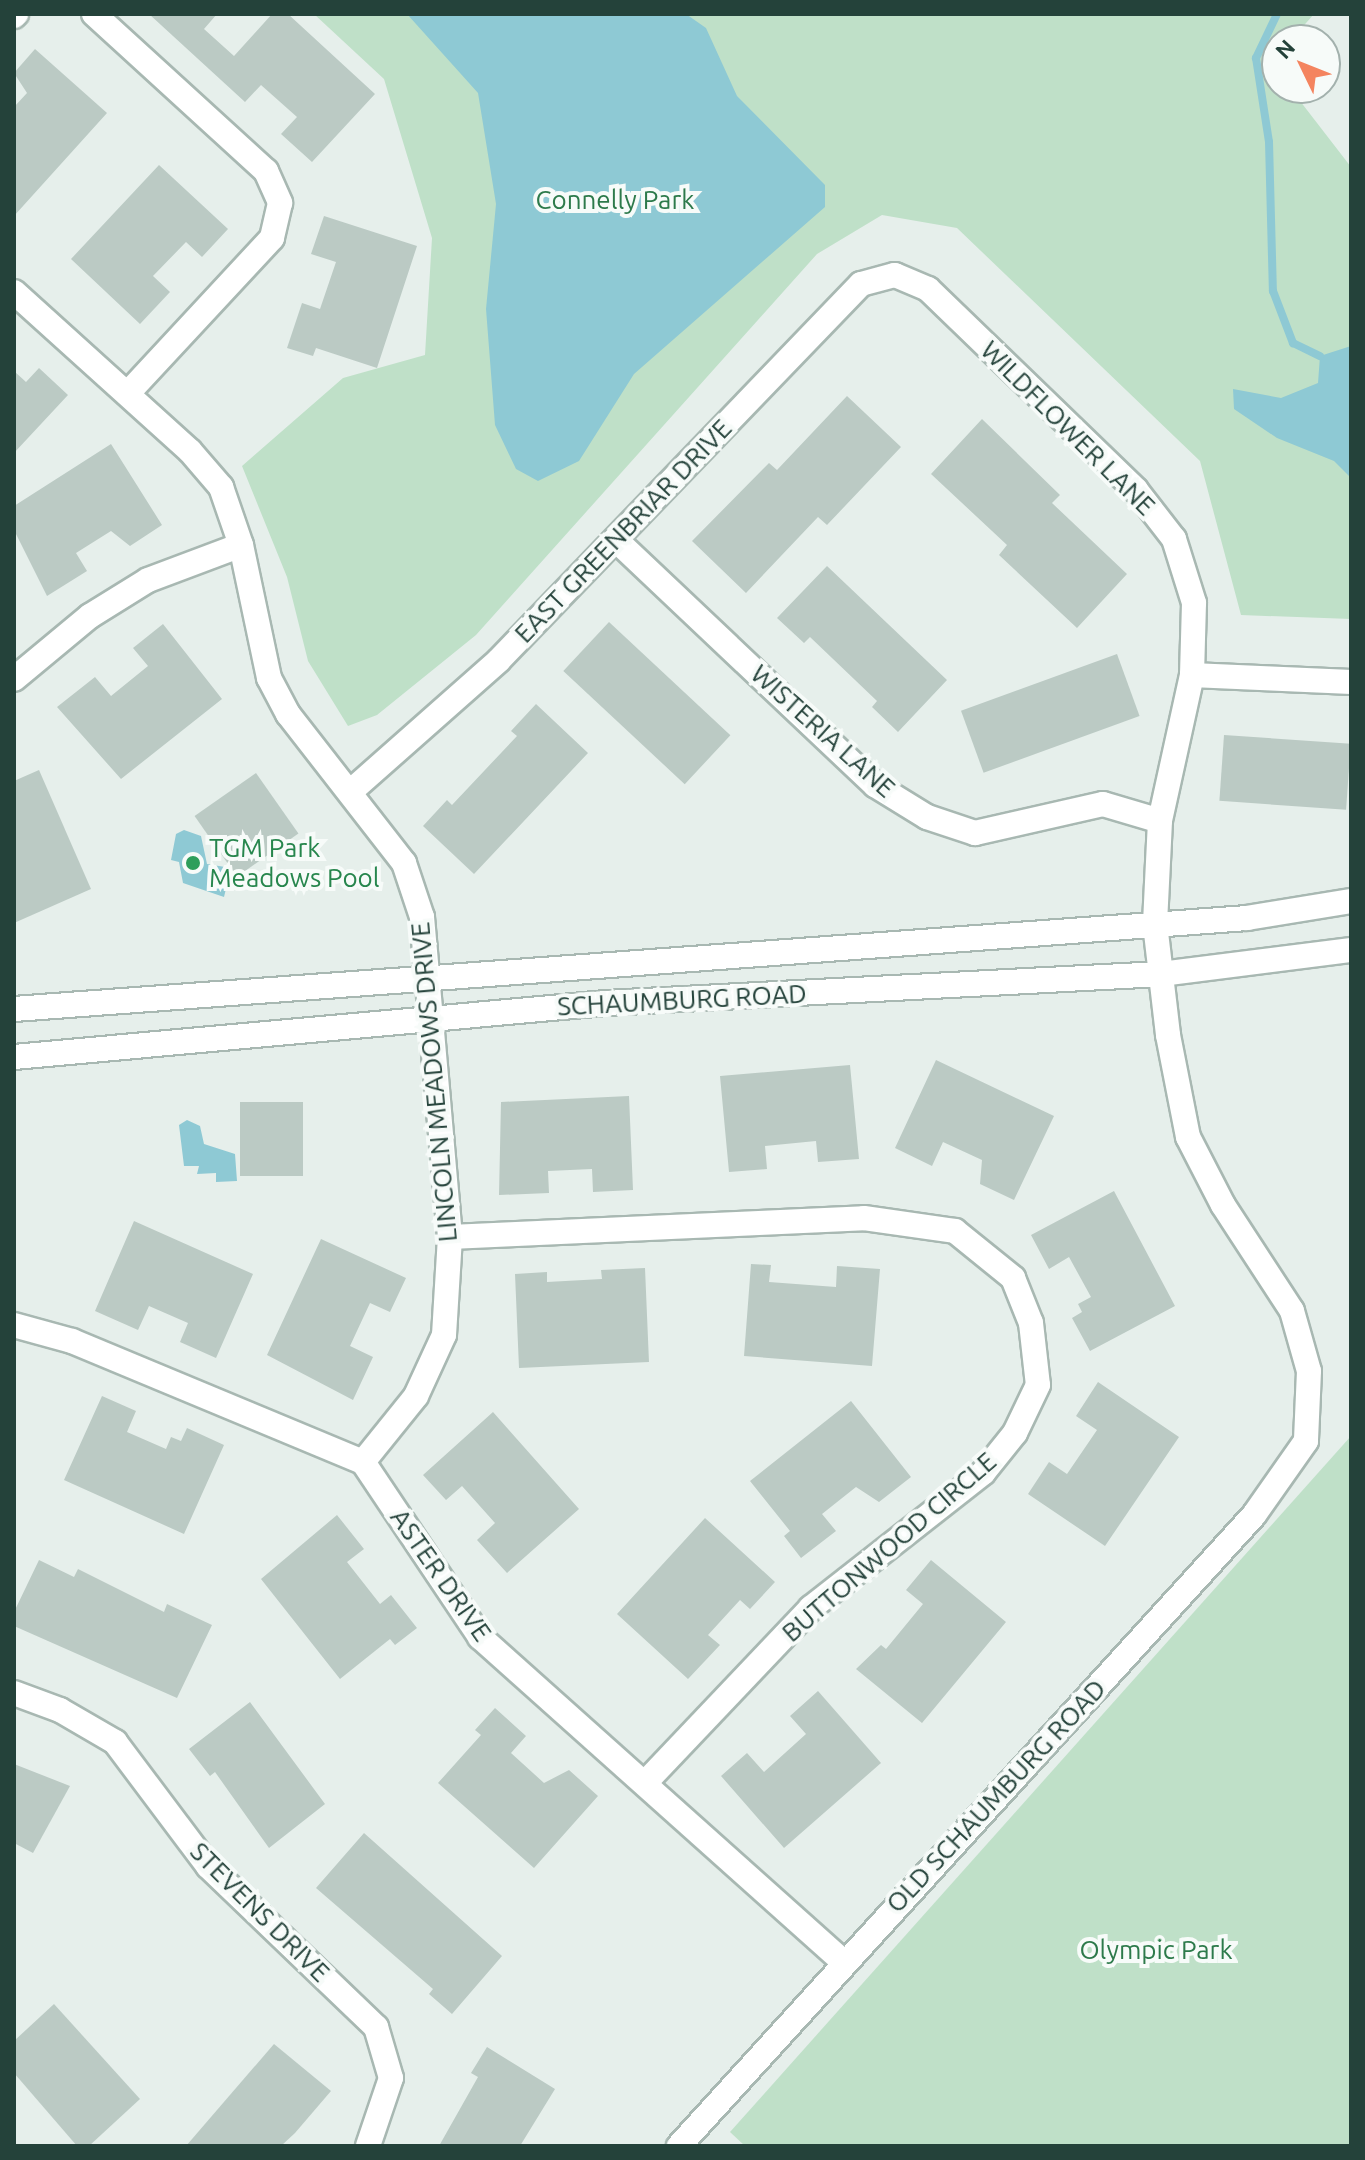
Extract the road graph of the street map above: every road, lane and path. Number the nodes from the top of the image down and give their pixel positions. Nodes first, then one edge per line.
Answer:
1 (94, 14) edge
2 (895, 275) joint
3 (14, 292) edge
4 (128, 393) junction
5 (616, 540) junction
6 (241, 545) junction
7 (1192, 675) junction
8 (14, 679) edge
9 (1351, 682) edge
10 (350, 792) junction
11 (1160, 821) junction
12 (1351, 901) edge
13 (1155, 924) junction
14 (1351, 950) edge
15 (1161, 974) junction
16 (427, 976) junction
17 (14, 1009) edge
18 (431, 1019) junction
19 (14, 1057) edge
20 (450, 1237) junction
21 (14, 1325) edge
22 (1306, 1441) joint
23 (363, 1462) junction
24 (14, 1693) edge
25 (645, 1783) junction
26 (844, 1962) junction
27 (368, 2146) edge
28 (679, 2146) edge

1 - 4 street
2 - 5 street, EAST GREENBRIAR DRIVE
2 - 7 street, WILDFLOWER LANE
3 - 4 street, LINCOLN MEADOWS DRIVE
4 - 6 street, LINCOLN MEADOWS DRIVE
5 - 10 street, EAST GREENBRIAR DRIVE
5 - 11 street, WISTERIA LANE
6 - 8 street
6 - 10 street, LINCOLN MEADOWS DRIVE
7 - 9 street
7 - 11 street, WILDFLOWER LANE
10 - 16 street, LINCOLN MEADOWS DRIVE
11 - 13 street, WILDFLOWER LANE
12 - 13 street, SCHAUMBURG ROAD
13 - 15 street, WILDFLOWER LANE
13 - 16 street, SCHAUMBURG ROAD
14 - 15 street, SCHAUMBURG ROAD
15 - 18 street, SCHAUMBURG ROAD
15 - 22 street, WILDFLOWER LANE
16 - 17 street, SCHAUMBURG ROAD
16 - 18 street, LINCOLN MEADOWS DRIVE
18 - 19 street, SCHAUMBURG ROAD
18 - 20 street, LINCOLN MEADOWS DRIVE
20 - 23 street, LINCOLN MEADOWS DRIVE
20 - 25 street, BUTTONWOOD CIRCLE
21 - 23 street
22 - 26 street, OLD SCHAUMBURG ROAD
23 - 25 street, ASTER DRIVE
24 - 27 street, STEVENS DRIVE
25 - 26 street, ASTER DRIVE
26 - 28 street, OLD SCHAUMBURG ROAD

